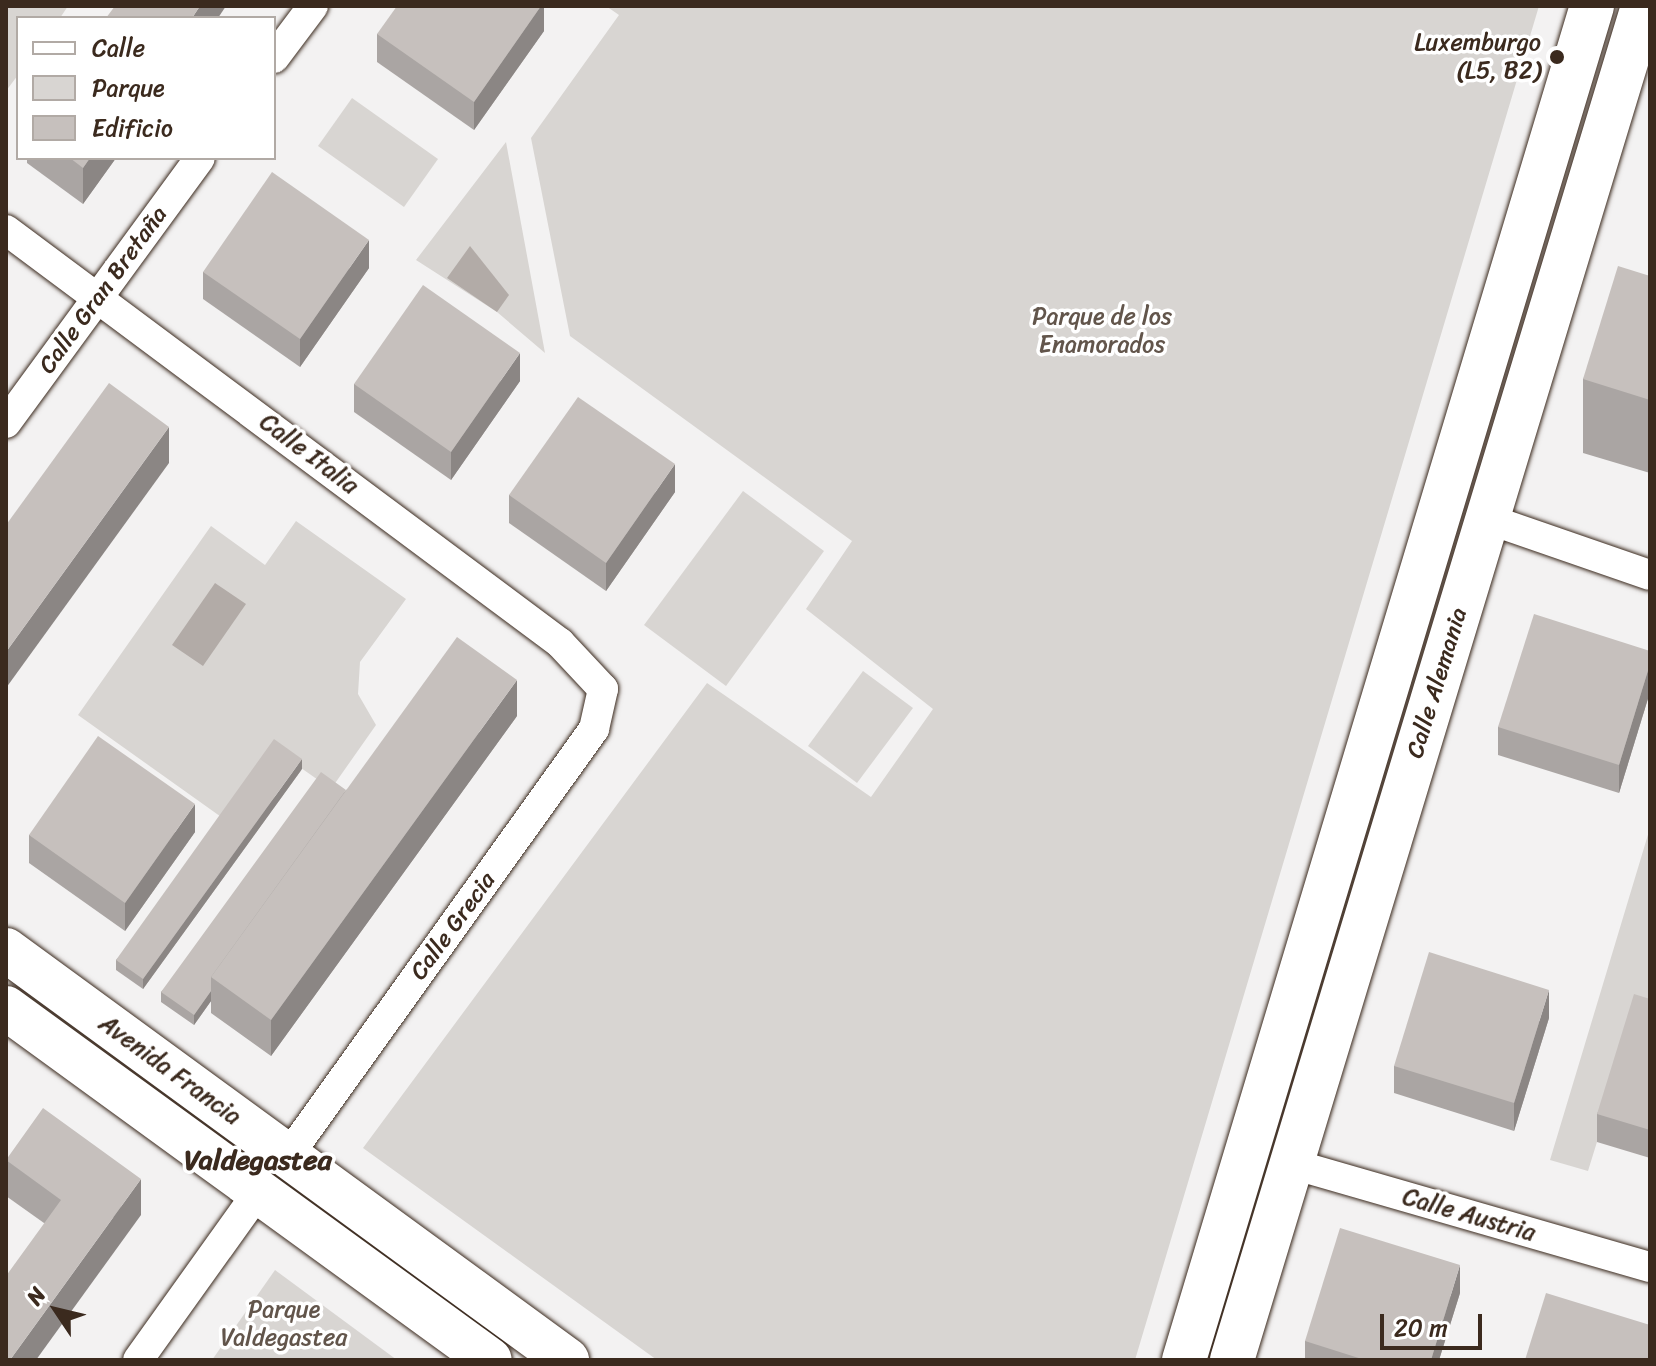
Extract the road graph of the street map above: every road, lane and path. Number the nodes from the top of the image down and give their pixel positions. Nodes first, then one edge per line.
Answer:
1 (313, 6) edge
2 (1592, 6) edge
3 (1643, 6) edge
4 (276, 55) edge
5 (199, 160) edge
6 (6, 230) edge
7 (98, 296) junction
8 (6, 423) edge
9 (1488, 519) junction
10 (1650, 575) edge
11 (603, 689) joint
12 (6, 950) edge
13 (6, 1008) edge
14 (288, 1156) junction
15 (1289, 1163) junction
16 (259, 1191) junction
17 (1650, 1267) edge
18 (138, 1360) edge
19 (490, 1360) edge
20 (567, 1360) edge
21 (1184, 1360) edge
22 (1232, 1360) edge

1 - 4 street
2 - 21 main road, Calle Alemania
3 - 9 main road, Calle Alemania
5 - 7 street, Calle Gran Bretaña
6 - 7 street, Calle Italia
7 - 8 street, Calle Gran Bretaña
7 - 11 street, Calle Italia
9 - 10 street
9 - 15 main road, Calle Alemania
11 - 14 street, Calle Grecia
12 - 14 main road, Avenida Francia
13 - 16 main road, Avenida Francia
14 - 20 main road, Avenida Francia
15 - 17 street, Calle Austria
15 - 22 main road, Calle Alemania
16 - 18 street
16 - 19 main road, Avenida Francia

